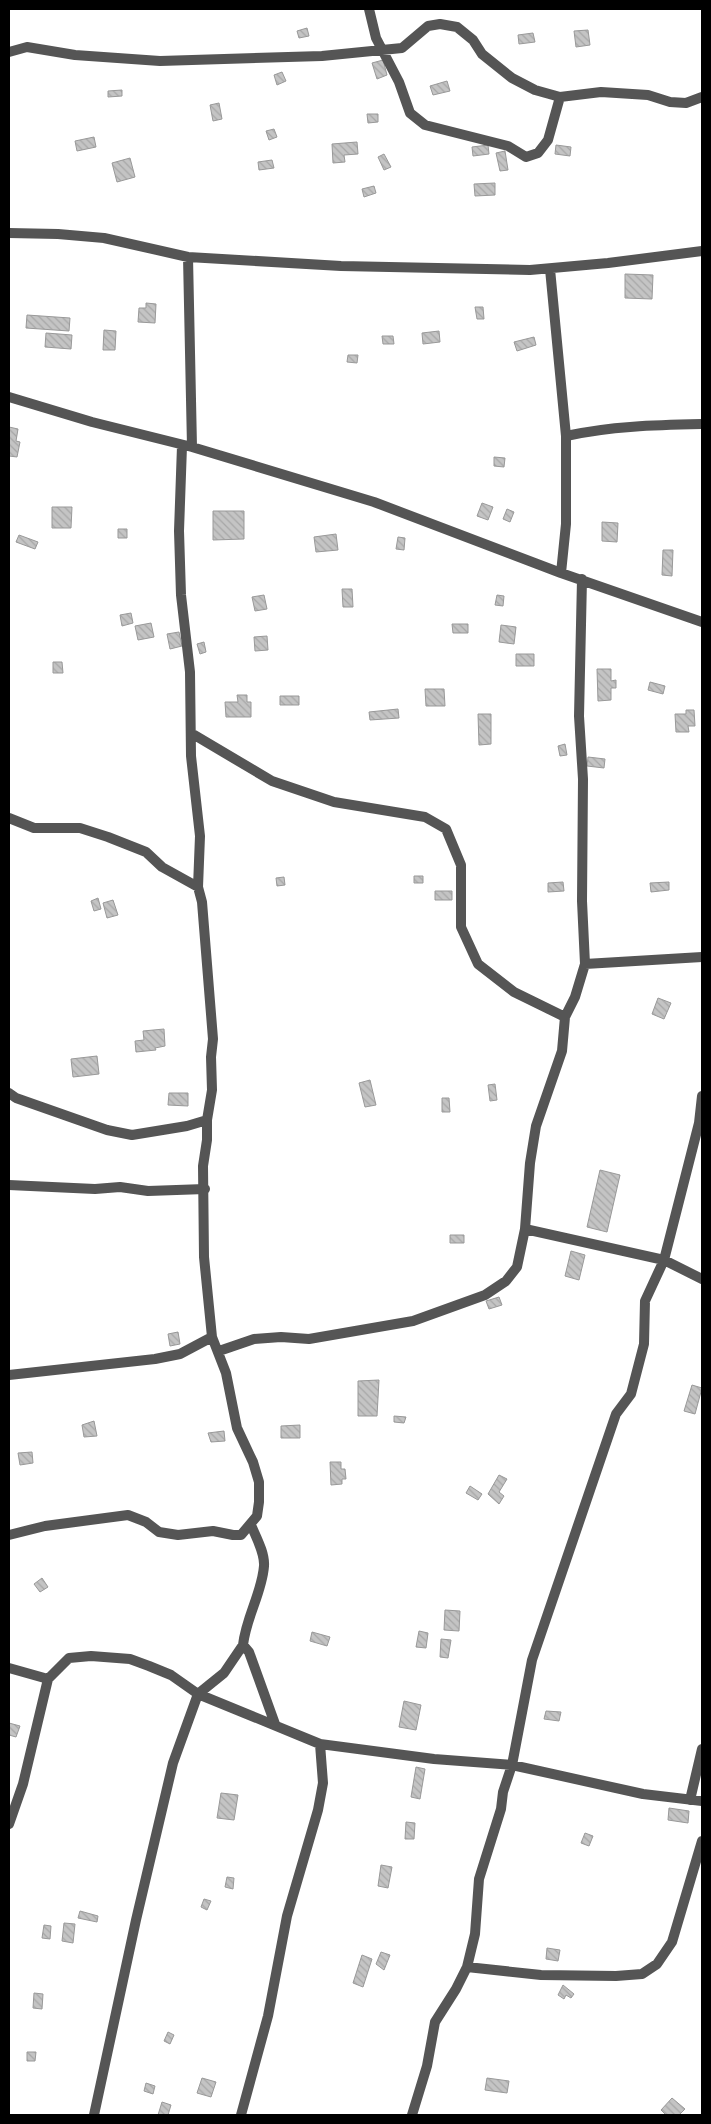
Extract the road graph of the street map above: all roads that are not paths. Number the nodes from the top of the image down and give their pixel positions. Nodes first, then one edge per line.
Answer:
1 (368, 9) edge
2 (383, 50) junction
3 (9, 52) edge
4 (560, 97) junction
5 (702, 97) edge
6 (9, 233) edge
7 (702, 251) edge
8 (188, 257) junction
9 (550, 269) junction
10 (9, 397) edge
11 (702, 424) edge
12 (566, 436) junction
13 (187, 446) junction
14 (561, 573) junction
15 (582, 579) junction
16 (702, 622) edge
17 (191, 732) junction
18 (9, 818) edge
19 (198, 887) junction
20 (702, 957) edge
21 (585, 964) junction
22 (565, 1017) junction
23 (9, 1093) edge
24 (702, 1096) edge
25 (207, 1120) junction
26 (9, 1185) edge
27 (204, 1189) junction
28 (525, 1229) junction
29 (664, 1260) junction
30 (702, 1279) edge
31 (212, 1337) junction
32 (219, 1351) junction
33 (9, 1375) edge
34 (251, 1525) junction
35 (9, 1534) edge
36 (243, 1645) junction
37 (9, 1668) edge
38 (48, 1679) junction
39 (198, 1694) junction
40 (275, 1724) junction
41 (320, 1744) junction
42 (702, 1749) edge
43 (512, 1765) junction
44 (690, 1800) junction
45 (702, 1802) edge
46 (9, 1824) edge
47 (702, 1841) edge
48 (467, 1967) junction
49 (94, 2115) edge
50 (241, 2115) edge
51 (412, 2115) edge

1 - 2 street
2 - 3 street
2 - 4 street
2 - 4 street
4 - 5 street
6 - 8 street
7 - 9 street
8 - 9 street
8 - 13 street
9 - 12 street
10 - 13 street
11 - 12 street
12 - 14 street
13 - 14 street
13 - 17 street
14 - 15 street
15 - 16 street
15 - 21 street
17 - 19 street
17 - 22 street
18 - 19 street
19 - 25 street
20 - 21 street
21 - 22 street
22 - 28 street
23 - 25 street
24 - 29 street
25 - 27 street
26 - 27 street
27 - 31 street
28 - 29 street
28 - 32 street
29 - 30 street
29 - 43 street
31 - 32 street
31 - 33 street
32 - 34 street
34 - 35 street
34 - 36 street
36 - 39 street
36 - 40 street
37 - 38 street
38 - 39 street
38 - 46 street
39 - 40 street
39 - 49 street
40 - 41 street
41 - 43 street
41 - 50 street
42 - 44 street
43 - 44 street
43 - 48 street
44 - 45 street
47 - 48 street
48 - 51 street

